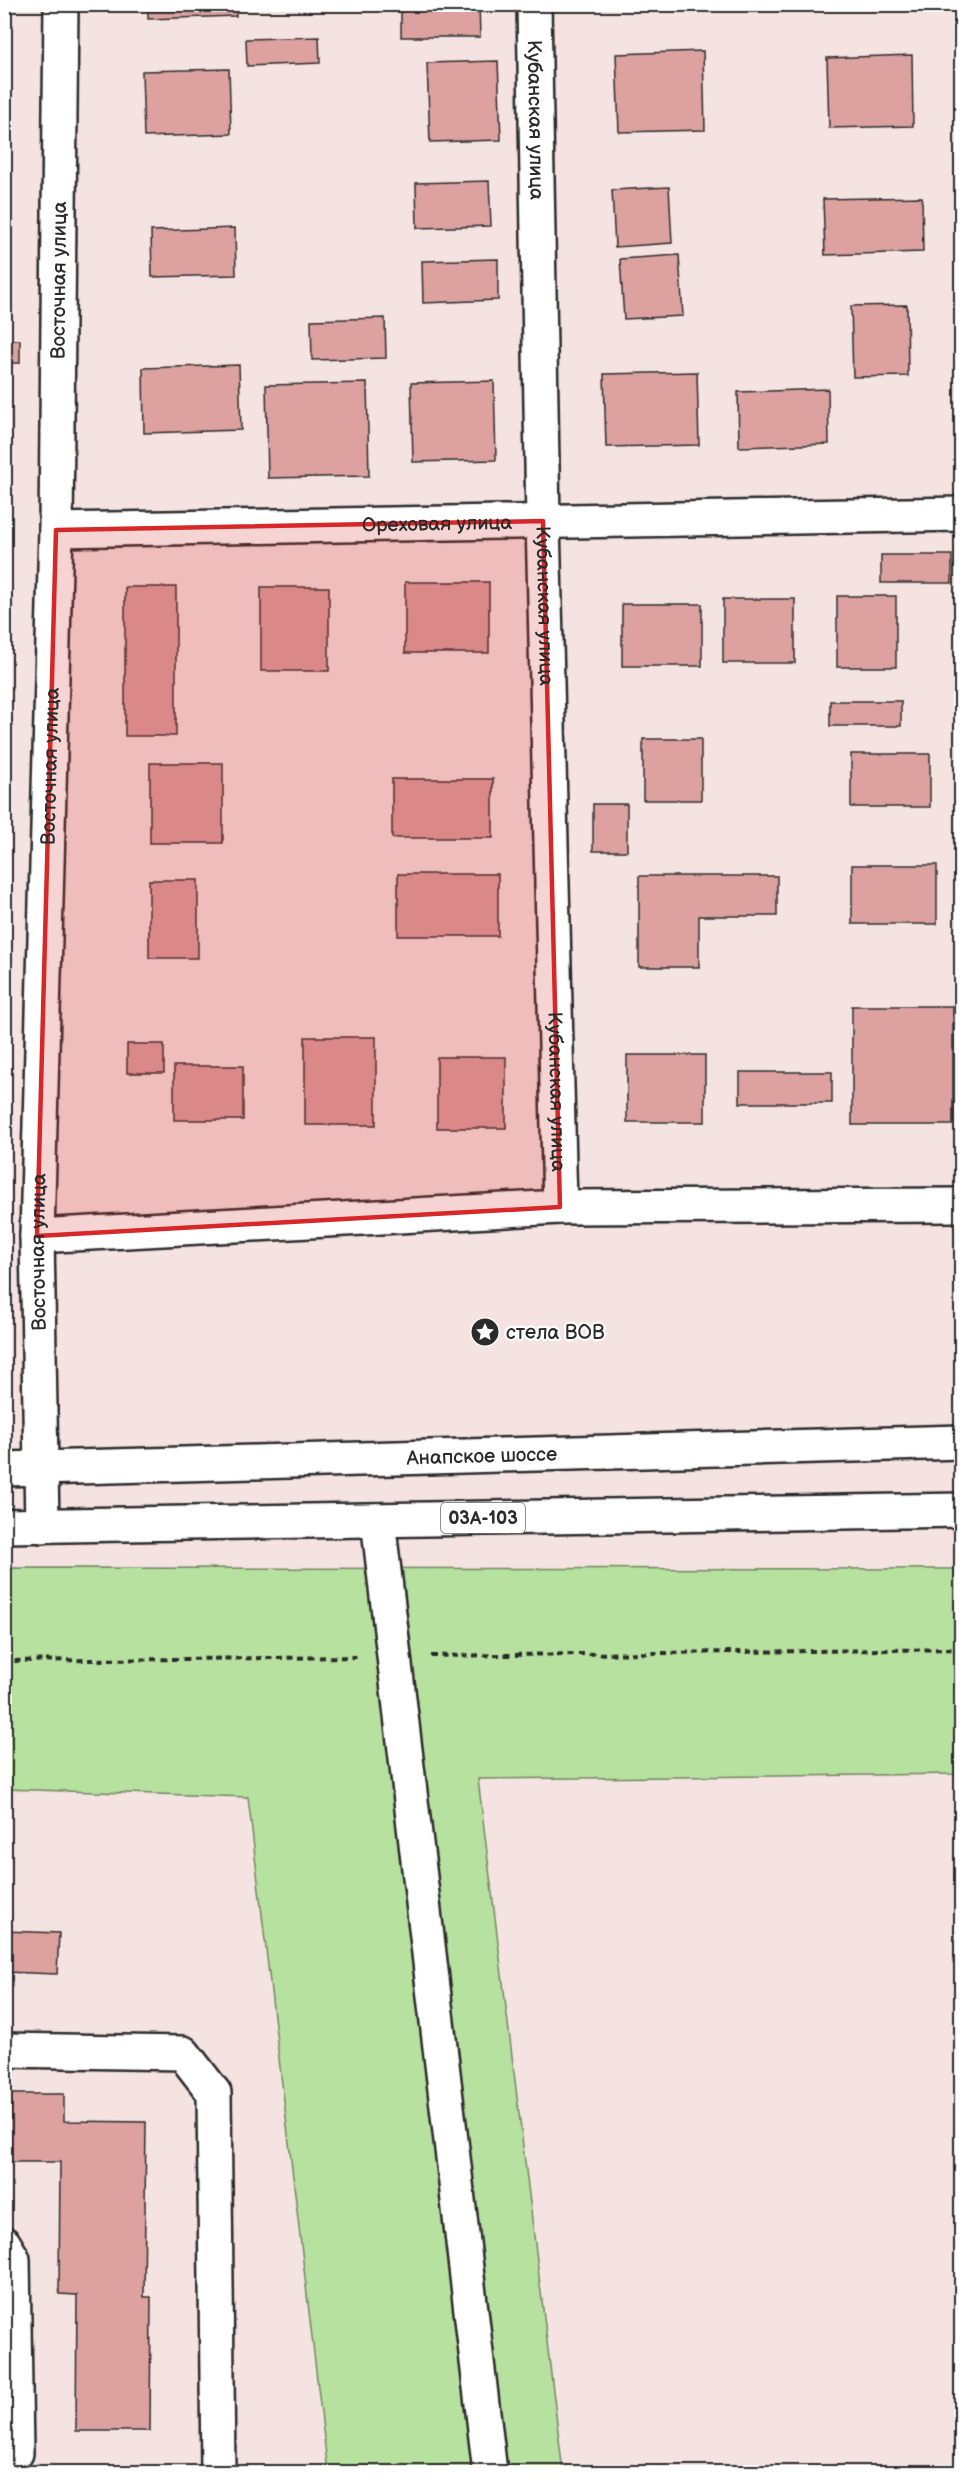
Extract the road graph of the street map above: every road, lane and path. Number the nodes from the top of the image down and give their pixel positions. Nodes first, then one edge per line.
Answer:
1 (61, 4) edge
2 (534, 4) edge
3 (962, 514) edge
4 (543, 521) junction
5 (56, 530) junction
6 (962, 1205) edge
7 (560, 1207) junction
8 (37, 1236) junction
9 (962, 1442) edge
10 (4, 1468) edge
11 (41, 1468) junction
12 (962, 1510) edge
13 (378, 1520) junction
14 (4, 1526) edge
15 (42, 1526) junction
16 (962, 1649) edge
17 (394, 1656) junction
18 (4, 1661) edge
19 (4, 2050) edge
20 (4, 2244) edge
21 (12, 2460) edge
22 (218, 2472) edge
23 (490, 2472) edge

1 - 5 street, Восточная улица
2 - 4 street, Кубанская улица
3 - 4 street, Ореховая улица
4 - 5 street, Ореховая улица
4 - 7 street, Кубанская улица
5 - 8 street, Восточная улица
6 - 7 street
7 - 8 street
8 - 11 street, Восточная улица
9 - 11 street, Анапское шоссе
10 - 11 street, Анапское шоссе
11 - 15 street, Восточная улица
12 - 13 street, 03А-103
13 - 15 street, 03А-103
13 - 17 street
14 - 15 street, 03А-103
16 - 17 path
17 - 18 path
17 - 23 street
19 - 22 street
20 - 21 street

